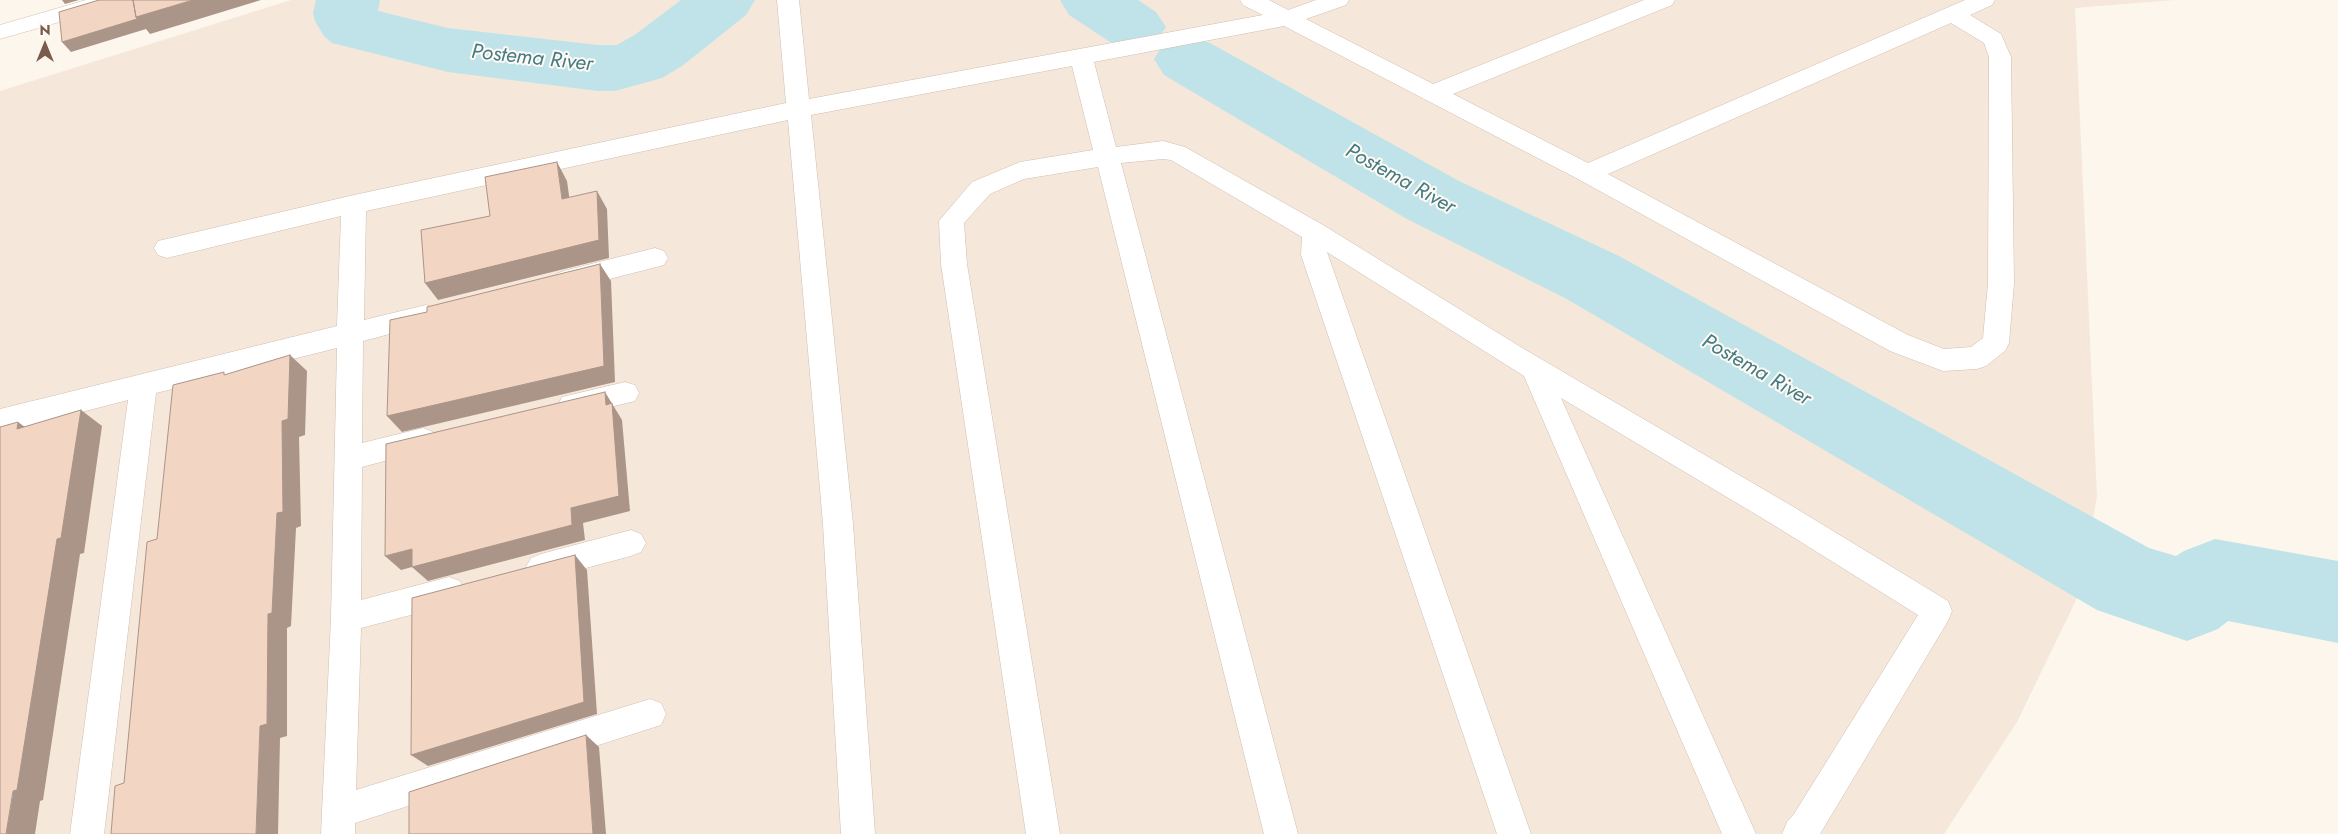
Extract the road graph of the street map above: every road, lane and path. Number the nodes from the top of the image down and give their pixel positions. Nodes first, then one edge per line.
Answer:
1 (111, 0) edge
2 (788, 0) edge
3 (1251, 0) edge
4 (1338, 0) edge
5 (1664, 0) edge
6 (1984, 0) edge
7 (1952, 14) junction
8 (1287, 18) junction
9 (0, 32) edge
10 (1081, 56) junction
11 (1431, 94) junction
12 (799, 109) junction
13 (1106, 157) junction
14 (1587, 173) junction
15 (354, 204) junction
16 (1314, 232) junction
17 (167, 248) dead end
18 (656, 258) dead end
19 (541, 286) edge
20 (446, 310) edge
21 (350, 334) junction
22 (1534, 368) junction
23 (143, 387) junction
24 (625, 393) dead end
25 (548, 411) edge
26 (0, 421) edge
27 (444, 436) edge
28 (349, 458) junction
29 (631, 543) dead end
30 (517, 573) edge
31 (479, 583) edge
32 (346, 618) junction
33 (650, 714) dead end
34 (338, 823) edge
35 (87, 834) edge
36 (858, 834) edge
37 (1043, 834) edge
38 (1281, 834) edge
39 (1514, 834) edge
40 (1739, 834) edge
41 (1799, 834) edge

1 - 9 street
2 - 12 street
3 - 8 street
4 - 8 street
5 - 11 street
6 - 7 street
7 - 14 street
7 - 14 street
8 - 10 street
8 - 11 street
10 - 12 street
10 - 13 street
11 - 14 street
12 - 15 street
12 - 36 street
13 - 16 street
13 - 37 street
13 - 38 street
15 - 17 street
15 - 21 street
16 - 22 street
16 - 39 street
18 - 19 street
20 - 21 street
21 - 23 street
21 - 28 street
22 - 40 street
22 - 41 street
23 - 26 street
23 - 35 street
24 - 25 street
27 - 28 street
28 - 32 street
29 - 30 street
31 - 32 street
32 - 34 street
33 - 34 street

